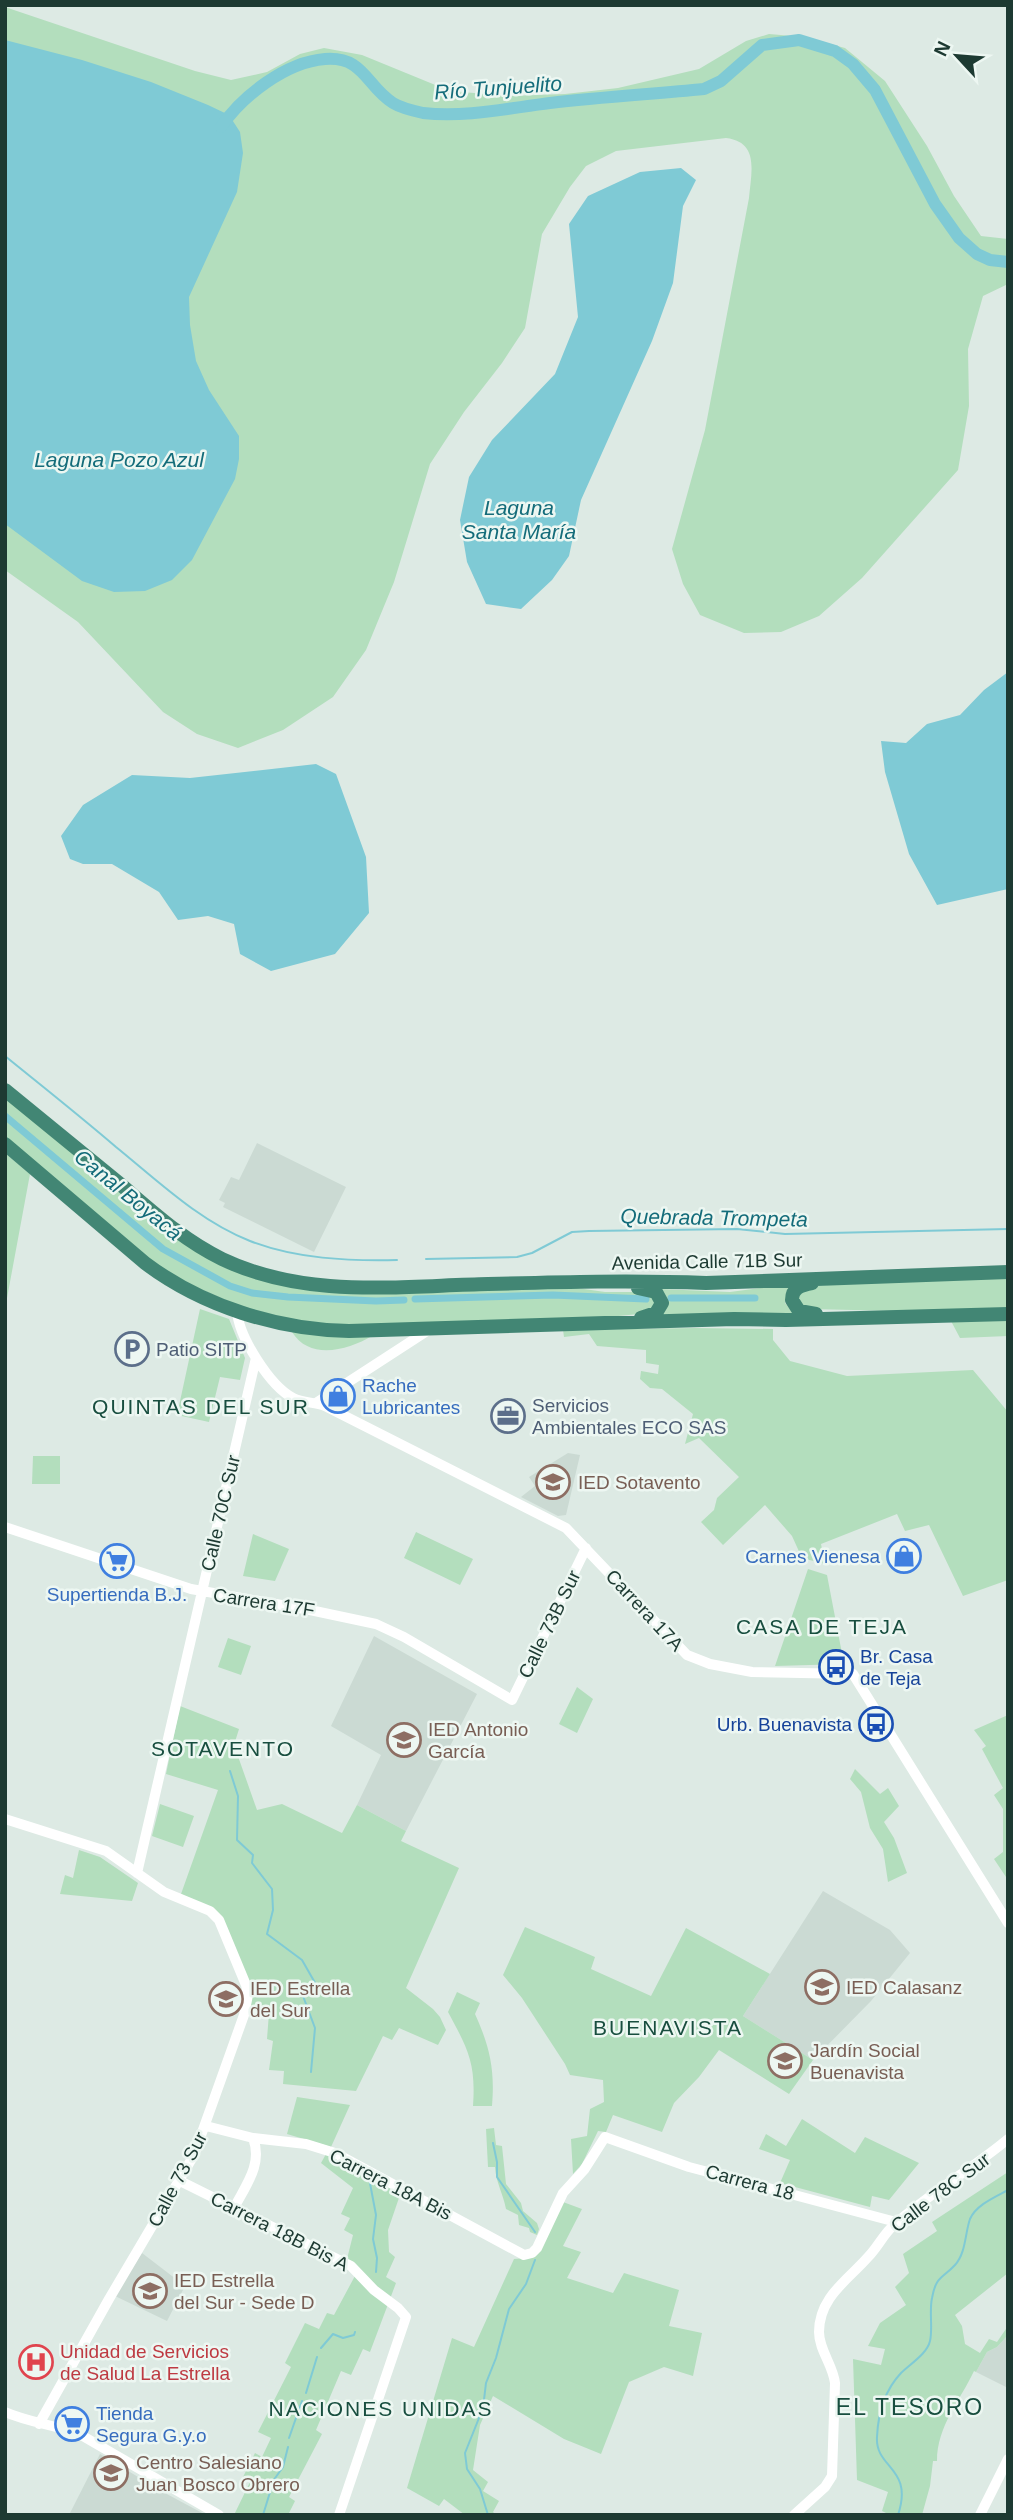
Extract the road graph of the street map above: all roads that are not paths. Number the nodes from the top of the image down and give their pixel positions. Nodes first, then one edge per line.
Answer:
1 (5, 1090) edge
2 (5, 1144) edge
3 (1008, 1272) edge
4 (858, 1276) junction
5 (603, 1283) junction
6 (237, 1310) junction
7 (1008, 1314) edge
8 (852, 1317) junction
9 (605, 1323) junction
10 (430, 1329) junction
11 (256, 1358) junction
12 (316, 1403) junction
13 (5, 1527) edge
14 (586, 1548) junction
15 (202, 1592) junction
16 (512, 1700) joint
17 (5, 1819) edge
18 (137, 1873) junction
19 (1008, 1923) edge
20 (206, 2126) junction
21 (253, 2138) junction
22 (1008, 2139) edge
23 (180, 2181) junction
24 (234, 2208) junction
25 (896, 2222) junction
26 (526, 2255) joint
27 (5, 2412) edge
28 (39, 2424) junction
29 (1008, 2459) edge
30 (219, 2515) edge
31 (339, 2515) edge
32 (794, 2515) edge
33 (980, 2515) edge

1 - 5 highway, Avenida Calle 71B Sur
2 - 6 highway
3 - 4 highway, Avenida Calle 71B Sur
4 - 5 highway, Avenida Calle 71B Sur
4 - 8 highway
5 - 9 highway
6 - 10 highway
6 - 11 street, Carrera 17A
7 - 8 highway
8 - 9 highway
9 - 10 highway
10 - 12 street
11 - 12 street, Carrera 17A
11 - 15 street, Calle 70C Sur
12 - 14 street, Carrera 17A
13 - 15 street, Carrera 17F
14 - 16 street, Calle 73B Sur
14 - 19 street, Carrera 17A
15 - 16 street, Carrera 17F
15 - 18 street, Calle 70C Sur
17 - 18 street
18 - 20 street, Calle 73 Sur
20 - 21 street, Carrera 18A Bis
20 - 23 street, Calle 73 Sur
21 - 24 street
21 - 26 street, Carrera 18A Bis
22 - 25 street, Calle 78C Sur
23 - 24 street, Carrera 18B Bis A
23 - 28 street, Calle 73 Sur
24 - 31 street, Carrera 18B Bis A
25 - 26 street, Carrera 18
25 - 32 street, Calle 78C Sur
27 - 28 street
28 - 30 street
29 - 33 street

